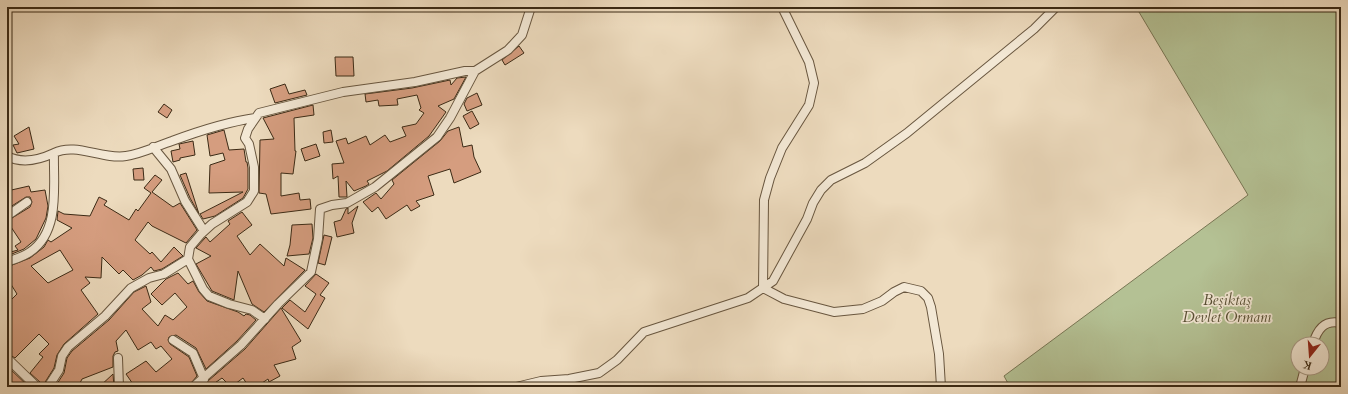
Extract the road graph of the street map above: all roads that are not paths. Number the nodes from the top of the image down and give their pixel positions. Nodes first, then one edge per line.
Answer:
1 (532, 7) edge
2 (782, 7) edge
3 (1056, 7) edge
4 (475, 71) junction
5 (255, 118) junction
6 (153, 147) junction
7 (54, 153) junction
8 (7, 156) edge
9 (27, 202) dead end
10 (7, 216) edge
11 (204, 231) junction
12 (188, 259) junction
13 (7, 262) edge
14 (763, 288) junction
15 (264, 319) junction
16 (1341, 323) edge
17 (1317, 336) edge
18 (173, 340) dead end
19 (7, 358) edge
20 (118, 358) dead end
21 (1303, 376) edge
22 (204, 378) junction
23 (37, 387) edge
24 (48, 387) edge
25 (119, 387) edge
26 (193, 387) edge
27 (516, 387) edge
28 (941, 387) edge
29 (1300, 387) edge

1 - 4 street
2 - 14 street
3 - 14 street
4 - 5 street
4 - 15 street
5 - 6 street
5 - 11 street
6 - 7 street
6 - 11 street
7 - 8 street
7 - 13 street
9 - 10 street
11 - 12 street
12 - 15 street
12 - 24 street
14 - 27 street
14 - 28 street
15 - 22 street
16 - 17 street
18 - 22 street
19 - 23 street
20 - 25 street
21 - 29 street
22 - 26 street

